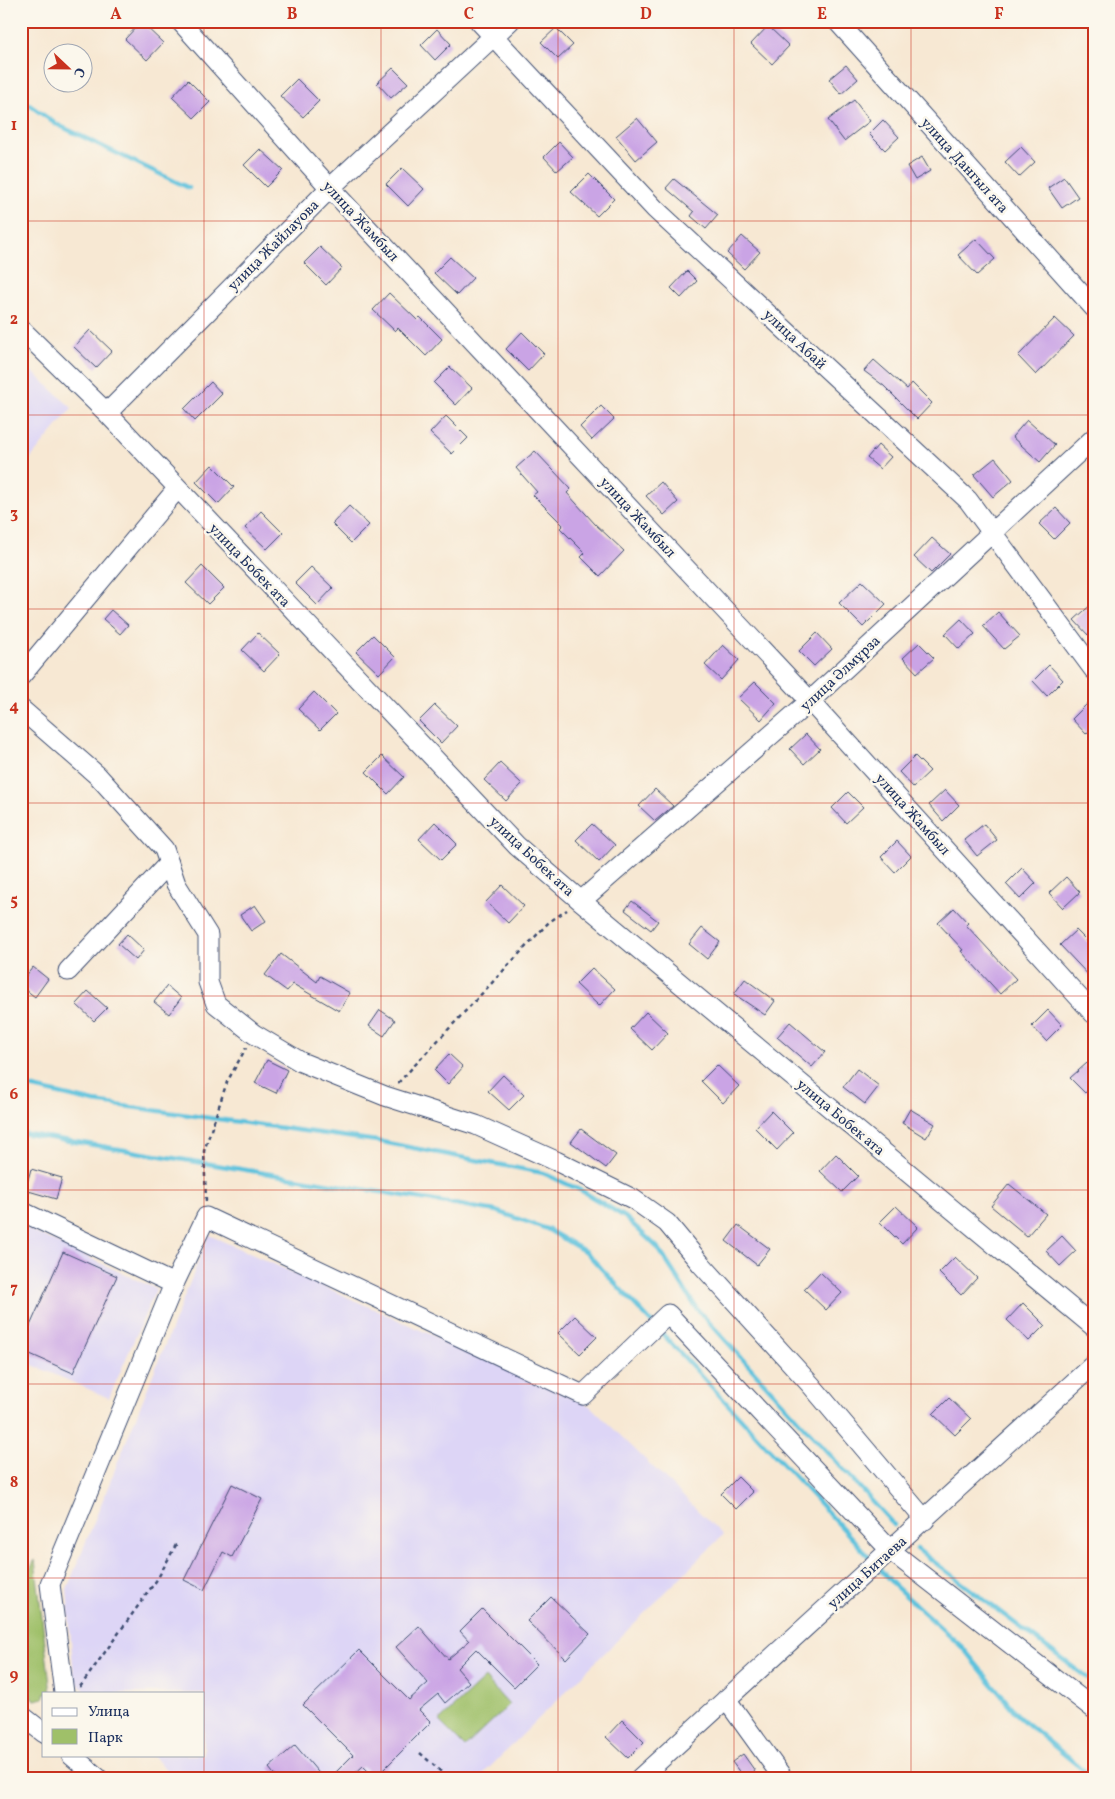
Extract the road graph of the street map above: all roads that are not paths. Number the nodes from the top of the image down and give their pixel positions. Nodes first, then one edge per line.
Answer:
1 (180, 21) edge
2 (479, 21) edge
3 (510, 21) edge
4 (836, 21) edge
5 (492, 36) junction
6 (330, 188) junction
7 (1094, 308) edge
8 (21, 329) edge
9 (107, 413) junction
10 (1094, 438) edge
11 (177, 489) junction
12 (991, 533) junction
13 (1094, 670) edge
14 (21, 676) edge
15 (810, 701) junction
16 (21, 709) edge
17 (169, 863) junction
18 (580, 901) junction
19 (68, 971) dead end
20 (1094, 1014) edge
21 (21, 1211) edge
22 (174, 1284) junction
23 (1094, 1327) edge
24 (1094, 1364) edge
25 (924, 1520) junction
26 (891, 1551) junction
27 (64, 1692) edge
28 (726, 1700) junction
29 (1094, 1709) edge
30 (21, 1715) edge
31 (42, 1731) edge
32 (72, 1756) edge
33 (98, 1778) edge
34 (640, 1778) edge
35 (783, 1778) edge

1 - 6 street, улица Жамбыл
2 - 5 street, улица Абай
3 - 5 street, улица Жайлауова
4 - 7 street, улица Дангыл ата
5 - 6 street, улица Жайлауова
5 - 12 street, улица Абай
6 - 9 street, улица Жайлауова
6 - 15 street, улица Жамбыл
8 - 9 street, улица Бобек ата
9 - 11 street, улица Бобек ата
10 - 12 street, улица Әлмұрза
11 - 14 street
11 - 18 street, улица Бобек ата
12 - 13 street, улица Абай
12 - 15 street, улица Әлмұрза
15 - 18 street, улица Әлмұрза
15 - 20 street, улица Жамбыл
16 - 17 street
17 - 19 street
17 - 25 street
18 - 23 street, улица Бобек ата
21 - 22 street
22 - 26 street
22 - 27 street
24 - 25 street, улица Битаева
25 - 26 street, улица Битаева
26 - 28 street, улица Битаева
26 - 29 street
28 - 34 street, улица Битаева
28 - 35 street
30 - 31 street
32 - 33 street

